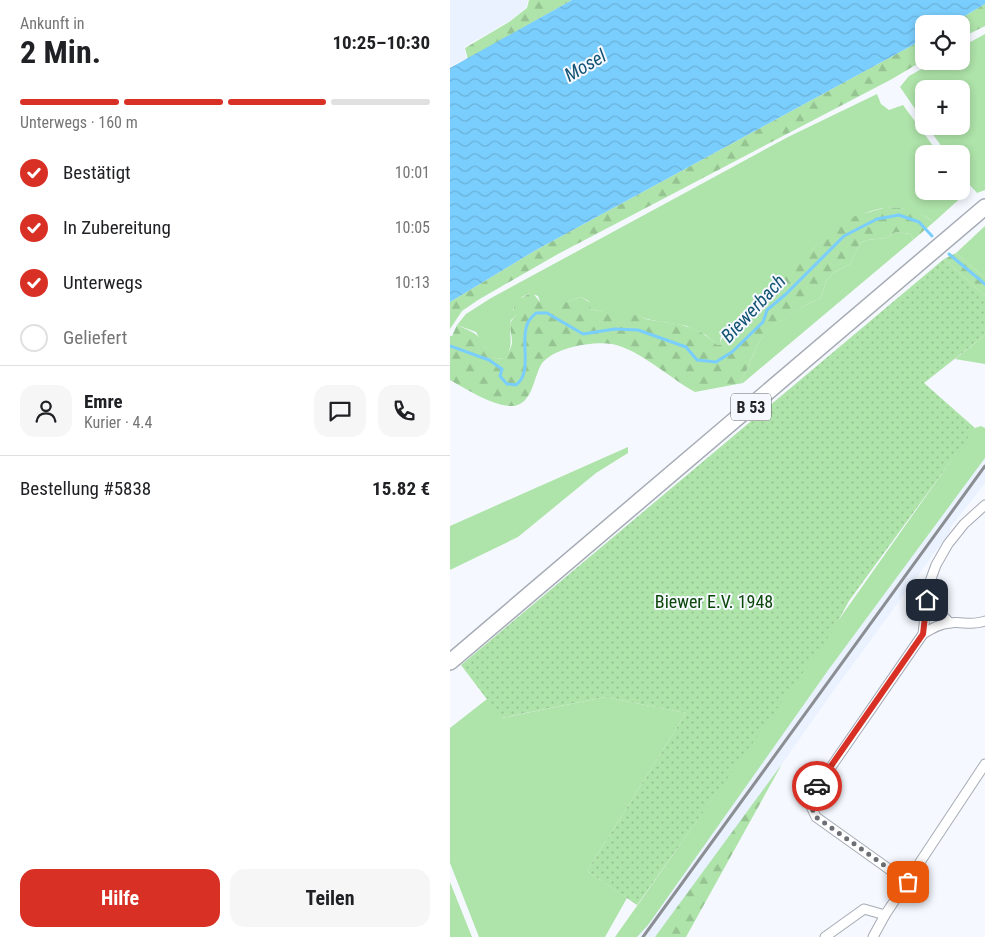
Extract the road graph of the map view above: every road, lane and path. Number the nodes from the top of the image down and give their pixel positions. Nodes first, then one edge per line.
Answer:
1 (985, 208) edge
2 (985, 505) edge
3 (927, 600) junction
4 (985, 621) edge
5 (950, 623) junction
6 (923, 634) junction
7 (450, 662) edge
8 (985, 764) edge
9 (908, 882) junction
10 (885, 915) junction
11 (825, 937) edge
12 (873, 937) edge

1 - 7 main road, B 53
2 - 3 street
3 - 5 street
3 - 6 street
4 - 5 street
5 - 6 street
6 - 9 street
8 - 9 street
9 - 10 street
10 - 11 street
10 - 12 street

